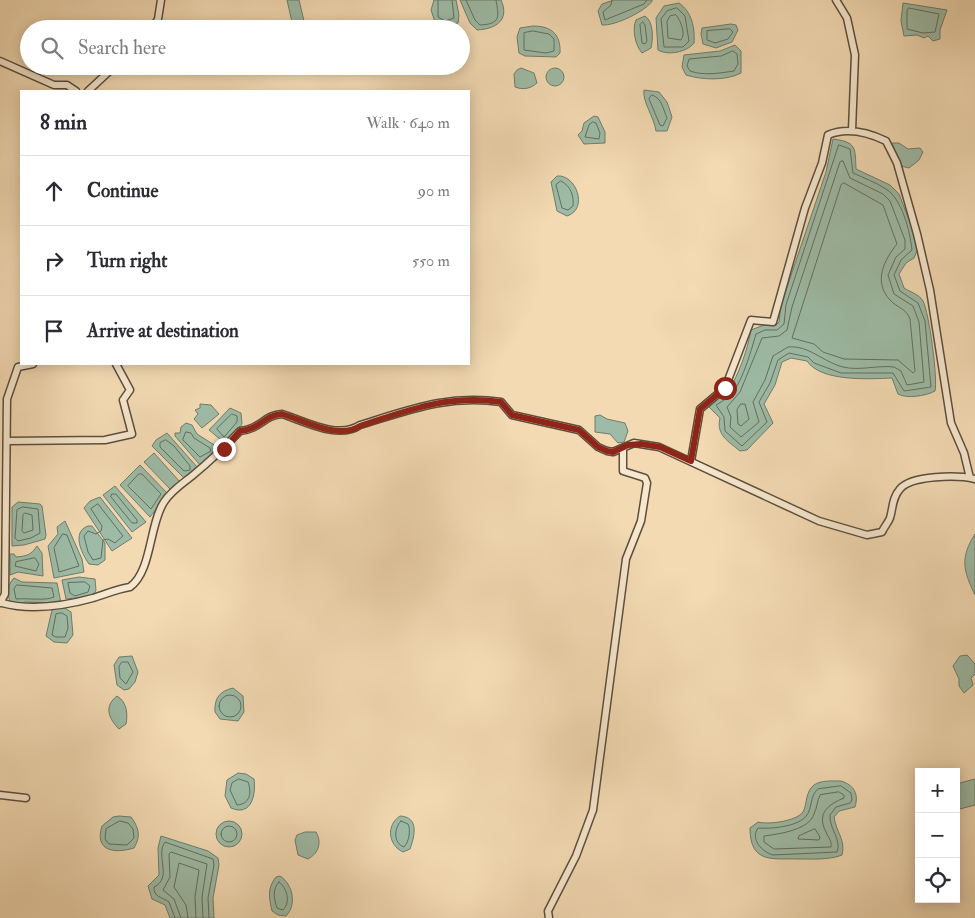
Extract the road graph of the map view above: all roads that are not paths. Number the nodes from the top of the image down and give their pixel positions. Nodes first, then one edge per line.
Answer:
1 (161, 0) edge
2 (836, 0) edge
3 (157, 20) edge
4 (0, 61) edge
5 (20, 70) edge
6 (32, 75) edge
7 (105, 75) edge
8 (74, 90) edge
9 (89, 90) edge
10 (852, 130) junction
11 (28, 365) edge
12 (117, 365) edge
13 (7, 441) junction
14 (622, 448) junction
15 (691, 461) junction
16 (972, 478) edge
17 (1, 603) edge
18 (0, 795) edge
19 (26, 798) dead end
20 (549, 918) edge

1 - 3 street
2 - 10 street
4 - 5 street
6 - 8 street
7 - 9 street
10 - 15 street
10 - 16 street
11 - 13 street
12 - 13 street
13 - 17 street
14 - 15 street
14 - 17 street
14 - 20 street
15 - 16 street
18 - 19 street

